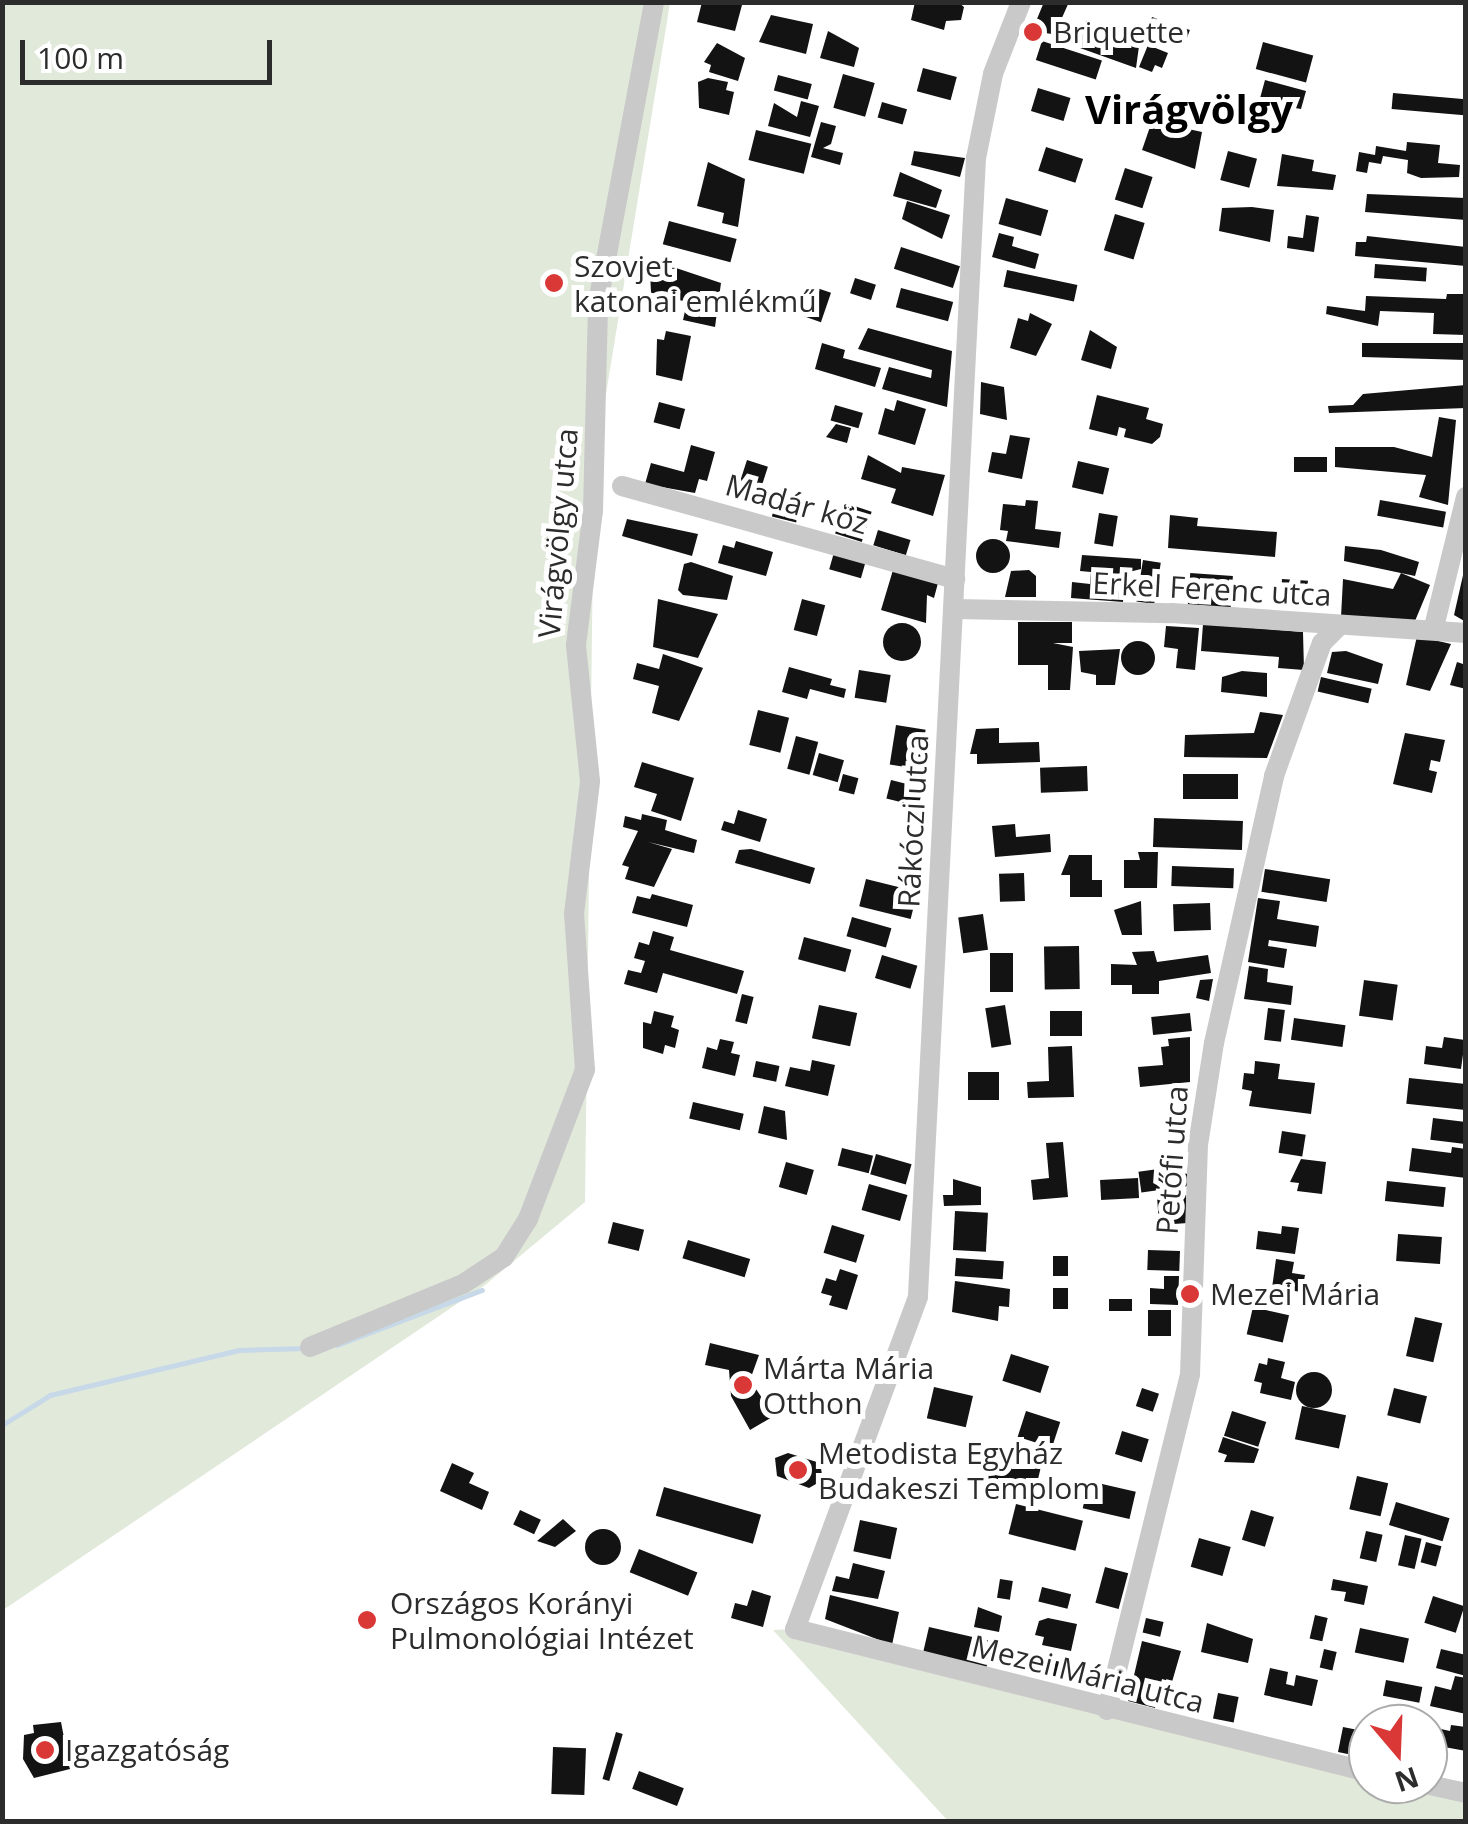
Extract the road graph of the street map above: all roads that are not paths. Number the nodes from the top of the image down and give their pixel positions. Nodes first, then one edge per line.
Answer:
1 (654, 2) edge
2 (1021, 2) edge
3 (622, 486) dead end
4 (1466, 496) edge
5 (955, 579) junction
6 (955, 609) junction
7 (1434, 626) junction
8 (1338, 627) junction
9 (1466, 633) edge
10 (310, 1348) dead end
11 (795, 1628) joint
12 (1106, 1710) junction
13 (1348, 1767) edge

1 - 10 street, Virágvölgy utca
2 - 5 street, Rákóczi utca
3 - 5 street, Madár köz
4 - 7 street
5 - 6 street, Rákóczi utca
6 - 8 street, Erkel Ferenc utca
6 - 11 street, Rákóczi utca
7 - 8 street, Erkel Ferenc utca
7 - 9 street, Erkel Ferenc utca
8 - 12 street, Petőfi utca
11 - 12 street, Mezei Mária utca
12 - 13 street, Mezei Mária utca

